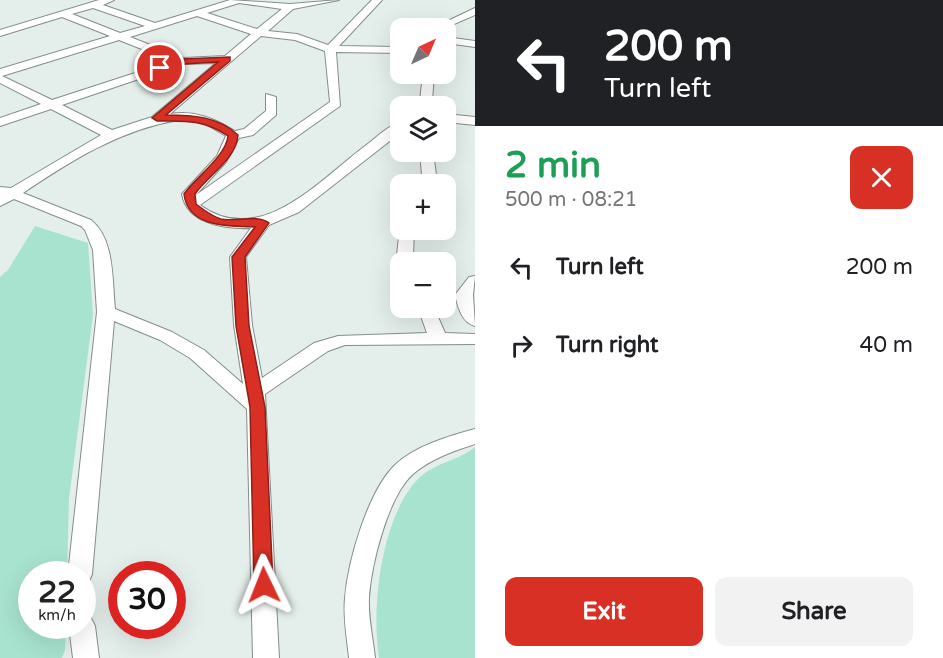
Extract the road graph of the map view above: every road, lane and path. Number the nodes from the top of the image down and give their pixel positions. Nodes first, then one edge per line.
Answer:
1 (108, 0) edge
2 (238, 0) edge
3 (334, 0) edge
4 (377, 0) edge
5 (470, 0) edge
6 (475, 0) edge
7 (94, 4) junction
8 (290, 7) junction
9 (475, 11) edge
10 (197, 13) junction
11 (62, 14) junction
12 (456, 20) edge
13 (155, 26) junction
14 (0, 33) edge
15 (258, 33) junction
16 (120, 37) junction
17 (456, 41) edge
18 (475, 44) edge
19 (330, 49) junction
20 (390, 50) edge
21 (227, 59) junction
22 (182, 61) junction
23 (0, 74) edge
24 (0, 79) edge
25 (270, 97) dead end
26 (51, 105) junction
27 (157, 118) junction
28 (456, 119) edge
29 (475, 121) edge
30 (0, 122) edge
31 (390, 134) edge
32 (112, 135) junction
33 (233, 135) junction
34 (4, 195) edge
35 (191, 205) junction
36 (263, 223) junction
37 (475, 281) edge
38 (106, 312) junction
39 (430, 318) edge
40 (475, 321) edge
41 (438, 338) junction
42 (475, 339) edge
43 (255, 400) junction
44 (475, 436) edge
45 (81, 561) edge
46 (84, 639) edge
47 (86, 658) edge
48 (266, 658) edge
49 (362, 658) edge

1 - 7 street
2 - 8 street
2 - 10 street
3 - 8 street
4 - 19 street
5 - 6 street
7 - 11 street
7 - 13 street
8 - 15 street
9 - 12 street
10 - 13 street
10 - 15 street
11 - 14 street
11 - 16 street
13 - 16 street
15 - 19 street
15 - 21 street
16 - 22 street
16 - 23 street
17 - 18 street
19 - 20 street
19 - 35 street
21 - 22 street
21 - 27 street
22 - 26 street
24 - 26 street
25 - 33 street
26 - 30 street
26 - 32 street
27 - 32 street
27 - 33 street
28 - 29 street
31 - 36 street
32 - 34 street
33 - 35 street
34 - 38 street
35 - 36 street
36 - 43 street
37 - 40 street
38 - 43 street
38 - 45 street
39 - 41 street
41 - 42 street
41 - 43 street
43 - 48 street
44 - 49 street
46 - 47 street

